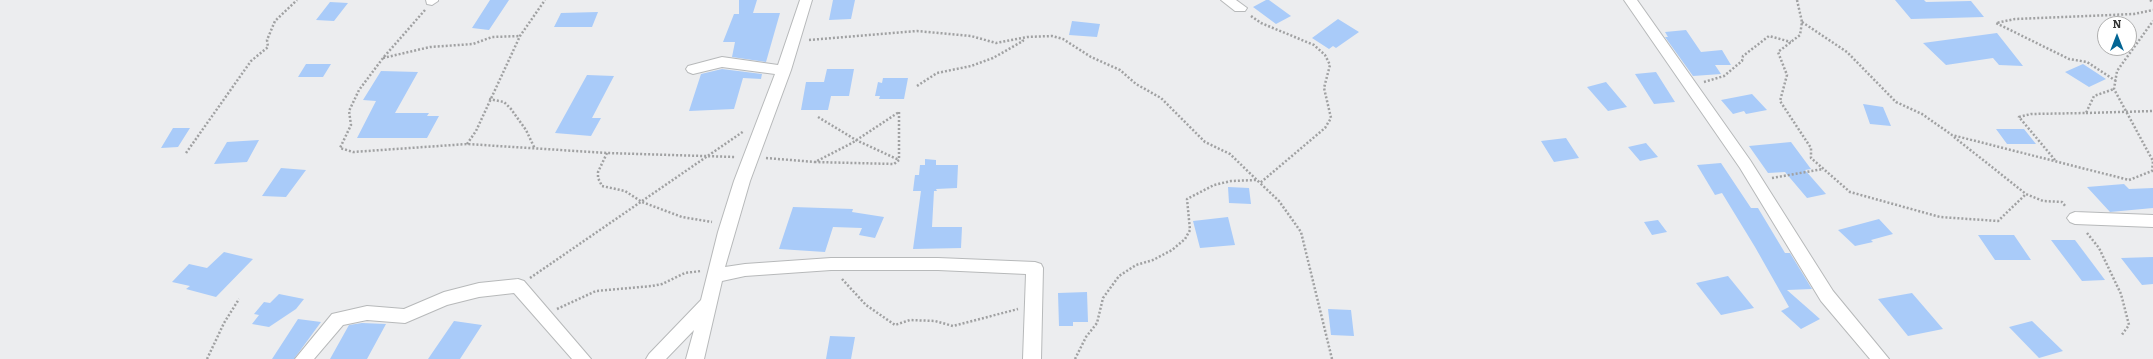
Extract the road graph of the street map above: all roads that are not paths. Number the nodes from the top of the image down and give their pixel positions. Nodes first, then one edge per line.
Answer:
1 (806, 0) edge
2 (1227, 0) edge
3 (1630, 0) edge
4 (1240, 8) road end
5 (693, 69) dead end
6 (784, 70) junction
7 (2075, 218) road end
8 (2153, 221) edge
9 (715, 273) junction
10 (708, 305) junction
11 (304, 359) edge
12 (582, 359) edge
13 (655, 359) edge
14 (695, 359) edge
15 (1032, 359) edge
16 (1880, 359) edge

1 - 6 street
2 - 4 street
3 - 16 street
5 - 6 street
6 - 9 street
7 - 8 street
9 - 10 street
9 - 15 street
10 - 13 street
10 - 14 street
11 - 12 street

